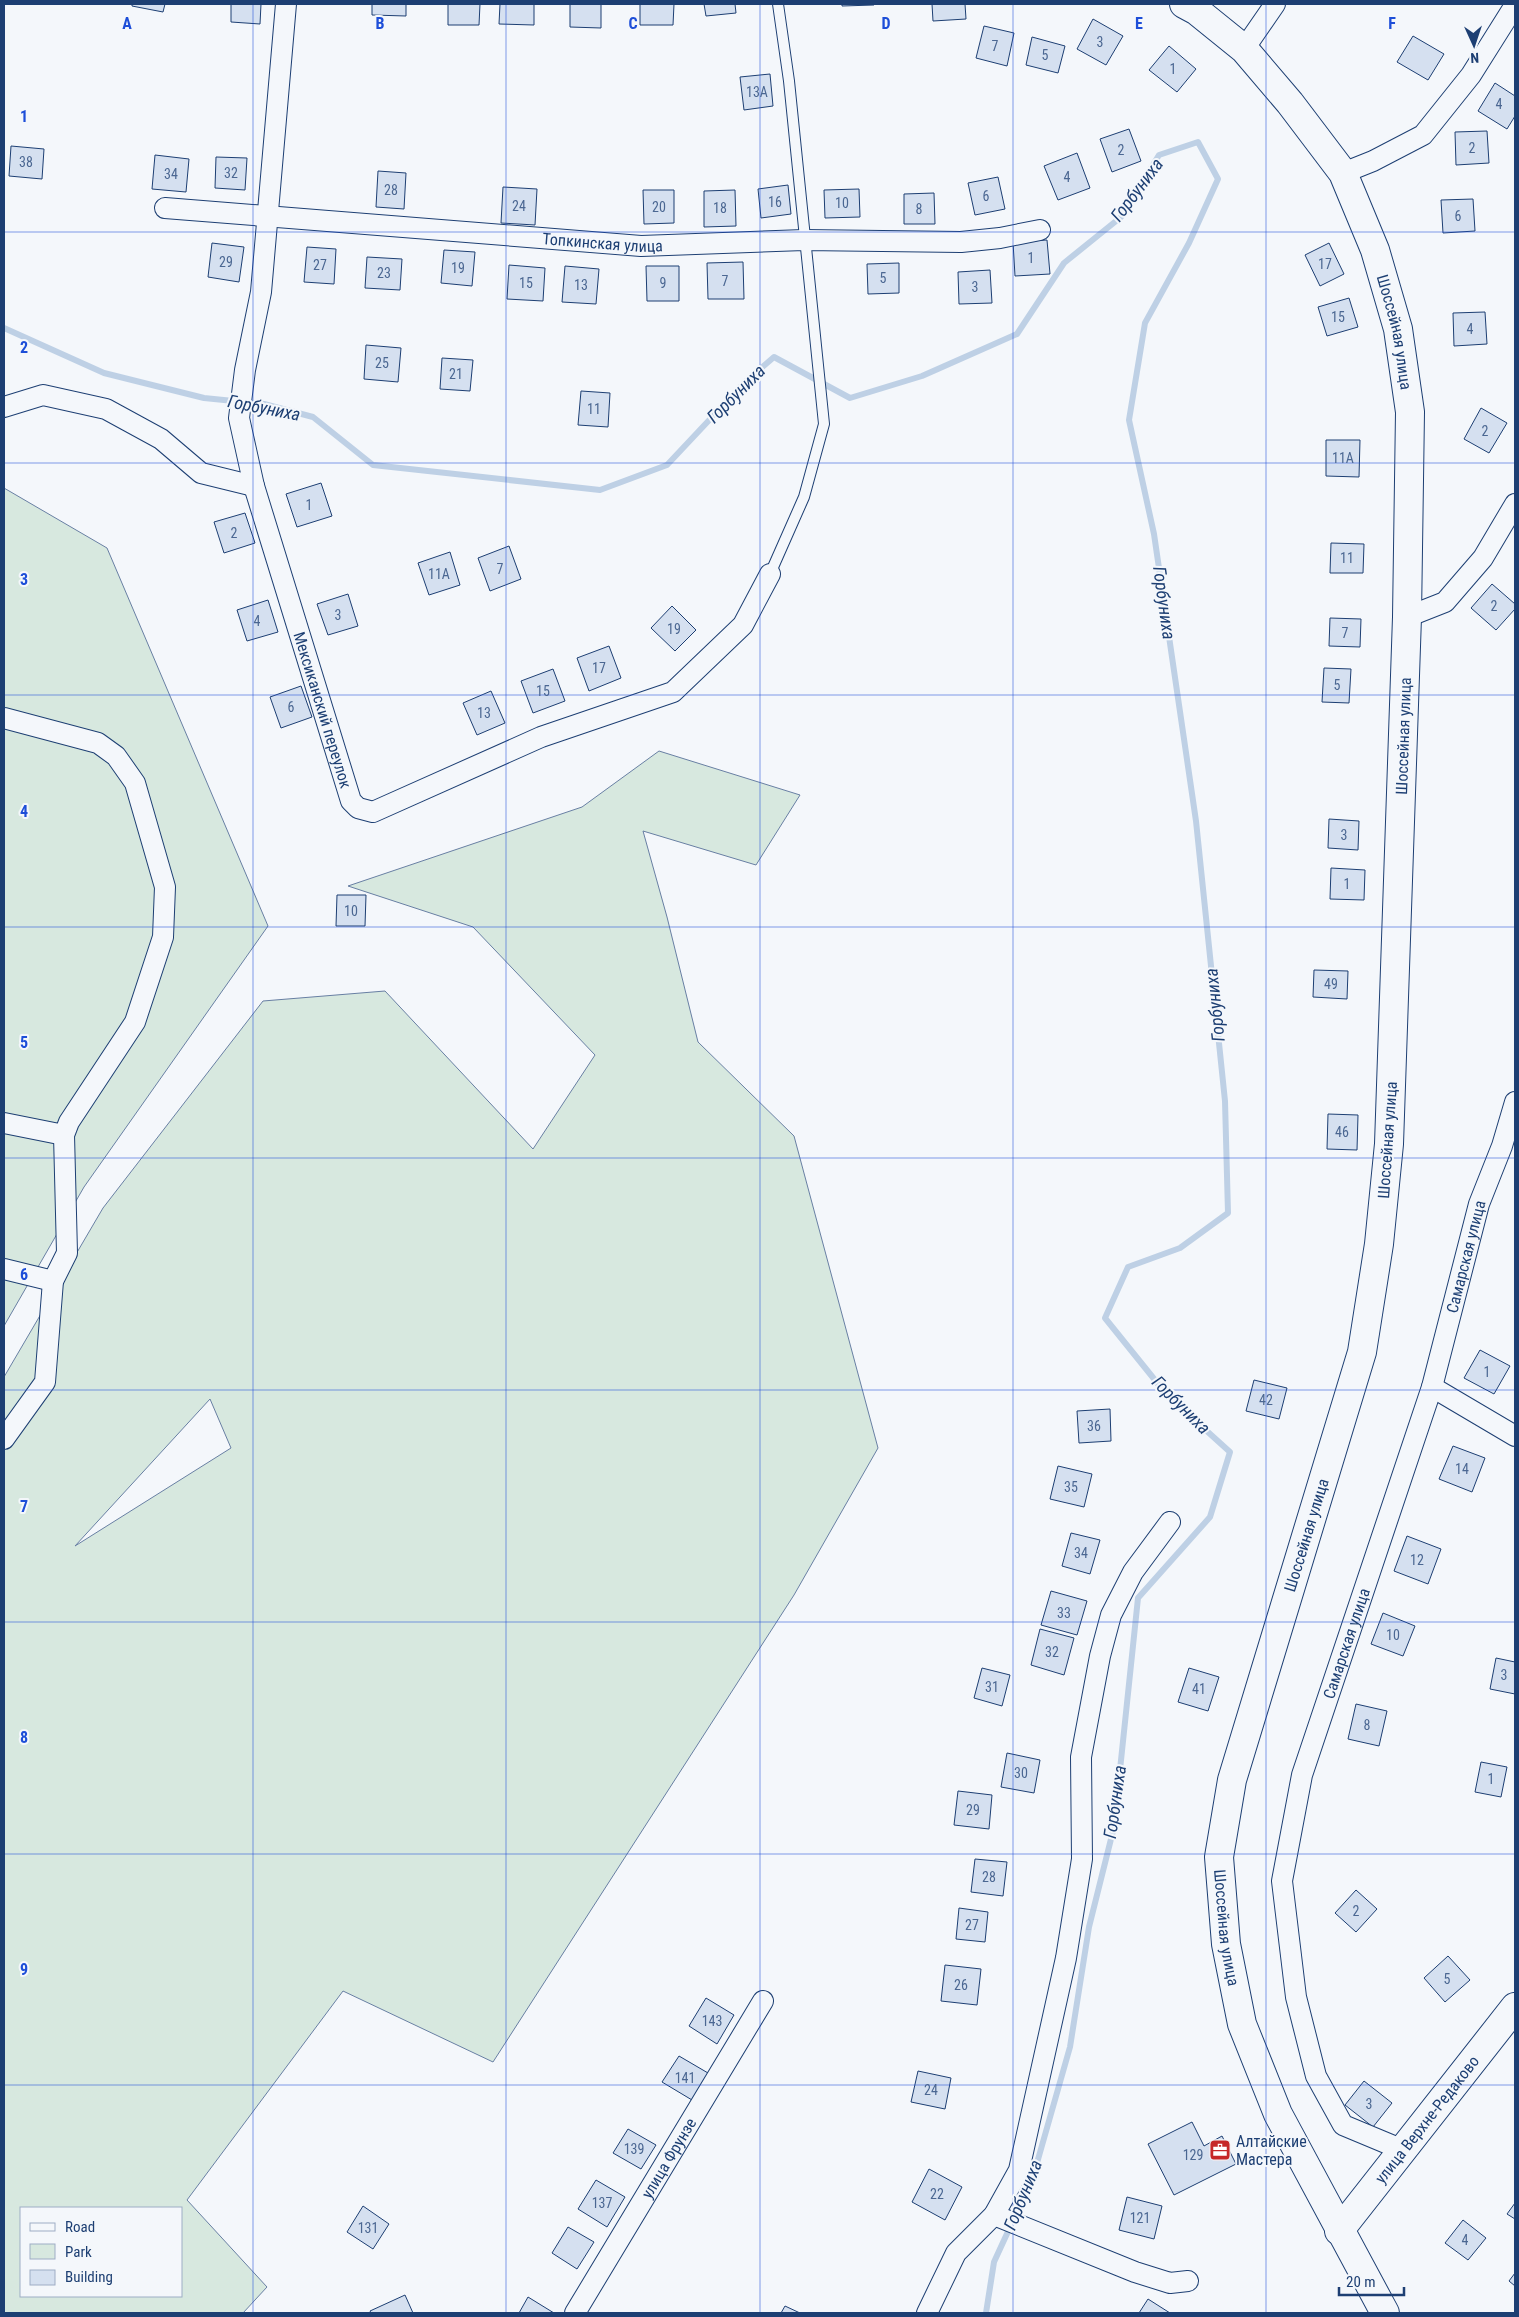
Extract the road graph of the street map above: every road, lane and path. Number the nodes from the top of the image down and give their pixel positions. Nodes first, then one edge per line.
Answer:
1 (286, 4) edge
2 (778, 4) edge
3 (1184, 4) edge
4 (1275, 4) edge
5 (1515, 5) edge
6 (1244, 49) junction
7 (1343, 173) junction
8 (165, 208) dead end
9 (268, 216) junction
10 (1040, 230) dead end
11 (804, 240) junction
12 (4, 407) edge
13 (254, 486) junction
14 (1515, 504) edge
15 (770, 574) joint
16 (1407, 617) junction
17 (4, 718) edge
18 (1515, 1102) edge
19 (4, 1123) edge
20 (64, 1134) junction
21 (4, 1269) edge
22 (53, 1281) junction
23 (1432, 1387) junction
24 (1515, 1436) edge
25 (4, 1439) edge
26 (1170, 1522) dead end
27 (763, 2001) dead end
28 (1515, 2007) edge
29 (1403, 2150) junction
30 (994, 2214) junction
31 (1339, 2231) junction
32 (1188, 2281) dead end
33 (575, 2313) edge
34 (927, 2313) edge
35 (1384, 2313) edge

1 - 9 street, Мексиканский переулок
2 - 11 lane
3 - 6 main road, Шоссейная улица
4 - 6 street
5 - 7 street
6 - 7 main road, Шоссейная улица
7 - 16 main road, Шоссейная улица
8 - 9 street, Топкинская улица
9 - 11 street, Топкинская улица
9 - 13 street, Мексиканский переулок
10 - 11 street, Топкинская улица
11 - 15 lane
12 - 13 street
13 - 15 street, Мексиканский переулок
14 - 16 street
16 - 31 main road, Шоссейная улица
17 - 20 street
18 - 23 street, Самарская улица
19 - 20 street
20 - 22 street
21 - 22 street
22 - 25 street
23 - 24 street
23 - 29 street, Самарская улица
26 - 30 street
27 - 33 street, улица Фрунзе
28 - 29 main road, улица Верхне-Редаково
29 - 31 main road, улица Верхне-Редаково
30 - 32 street
30 - 34 street
31 - 35 main road, Шоссейная улица

